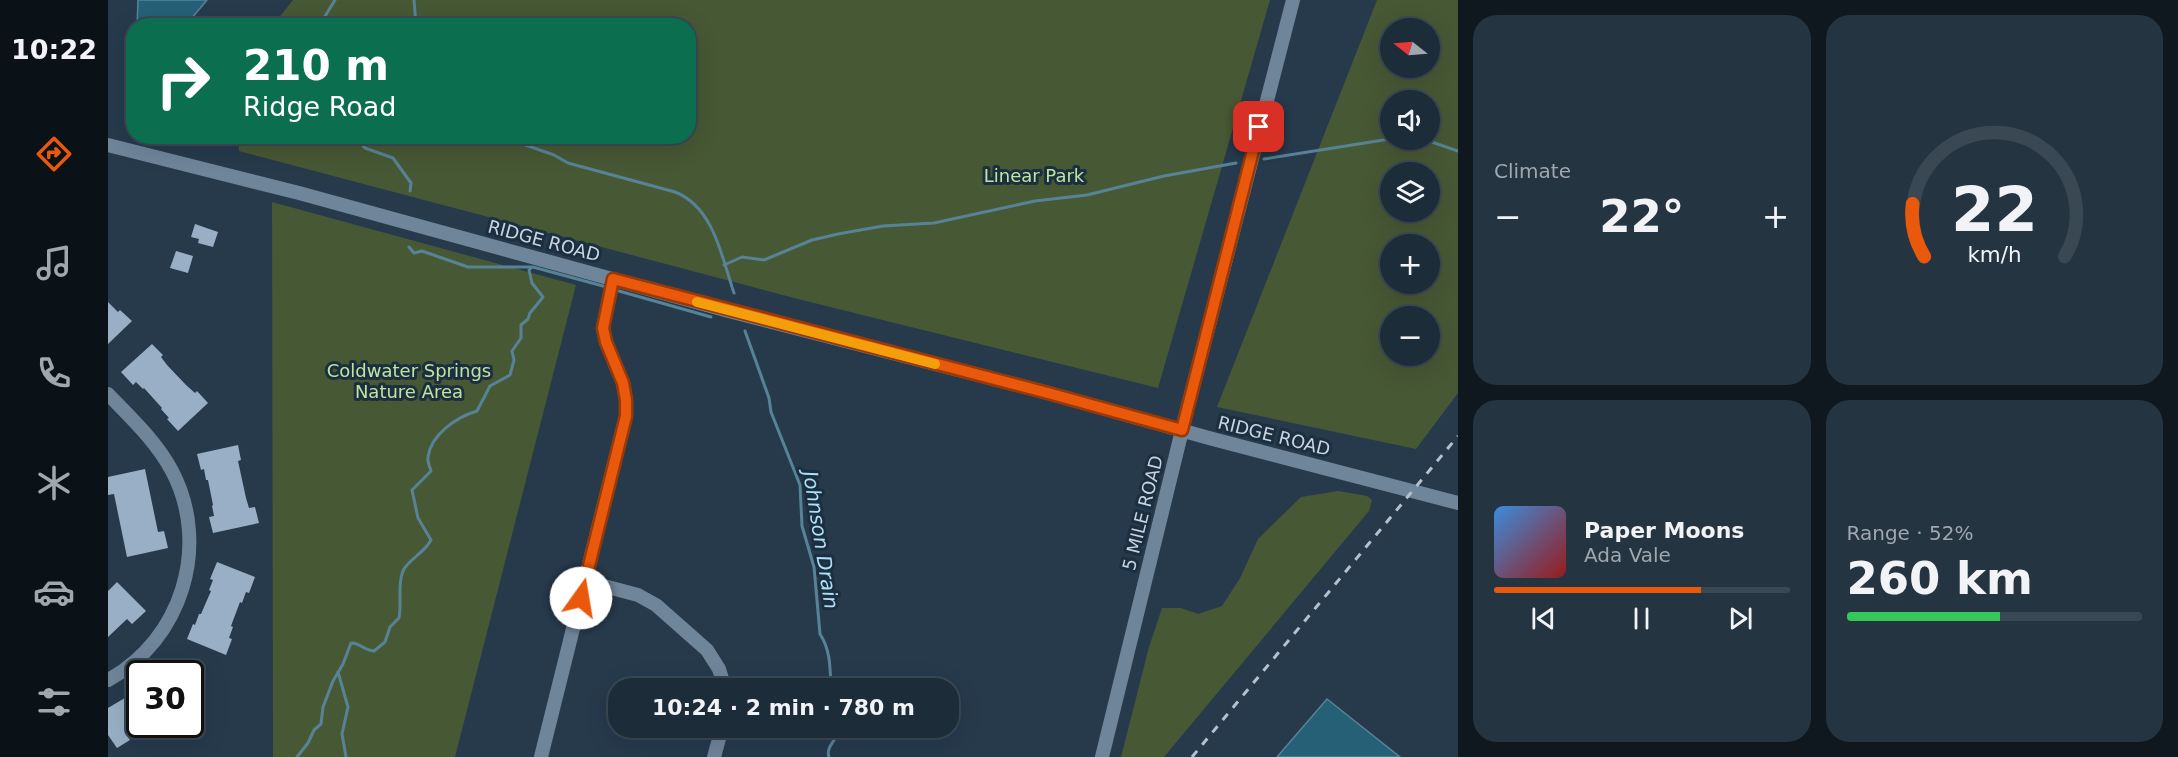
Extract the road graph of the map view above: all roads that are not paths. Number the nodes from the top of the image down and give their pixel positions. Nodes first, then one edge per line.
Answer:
1 (1293, 0) edge
2 (108, 145) edge
3 (613, 279) junction
4 (108, 394) edge
5 (1182, 430) junction
6 (1458, 503) edge
7 (585, 581) junction
8 (722, 678) edge
9 (108, 680) edge
10 (719, 738) edge
11 (541, 757) edge
12 (714, 757) edge
13 (1102, 757) edge

1 - 5 street, 5 MILE ROAD
2 - 3 street, RIDGE ROAD
3 - 5 street, RIDGE ROAD
3 - 7 street
4 - 9 street
5 - 6 street, RIDGE ROAD
5 - 13 street, 5 MILE ROAD
7 - 8 street
7 - 11 street
10 - 12 street

